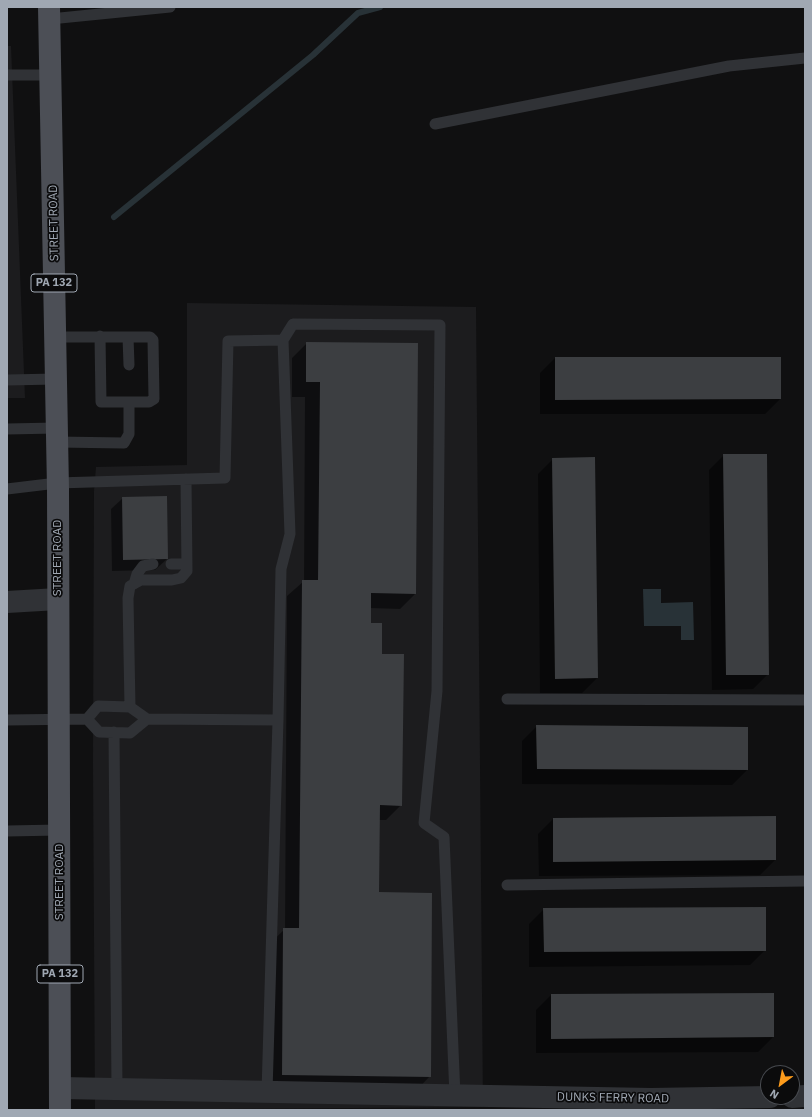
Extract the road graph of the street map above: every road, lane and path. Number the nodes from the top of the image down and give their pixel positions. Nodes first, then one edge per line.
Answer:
1 (170, 7) edge
2 (50, 13) edge
3 (805, 58) edge
4 (51, 75) junction
5 (7, 76) edge
6 (435, 124) dead end
7 (100, 336) junction
8 (55, 337) junction
9 (128, 337) junction
10 (283, 340) junction
11 (129, 364) dead end
12 (56, 379) junction
13 (7, 380) edge
14 (129, 402) junction
15 (7, 429) edge
16 (56, 435) junction
17 (186, 479) junction
18 (57, 483) junction
19 (7, 489) edge
20 (153, 564) dead end
21 (171, 564) dead end
22 (187, 564) junction
23 (134, 584) junction
24 (58, 599) junction
25 (7, 602) edge
26 (507, 699) dead end
27 (805, 700) edge
28 (130, 707) junction
29 (60, 718) junction
30 (87, 719) junction
31 (7, 720) edge
32 (147, 720) junction
33 (278, 720) junction
34 (114, 732) junction
35 (59, 830) junction
36 (7, 831) edge
37 (805, 881) edge
38 (507, 885) dead end
39 (61, 1088) junction
40 (117, 1089) junction
41 (267, 1092) junction
42 (455, 1096) junction
43 (760, 1098) edge
44 (358, 1102) edge
45 (651, 1104) edge
46 (60, 1110) edge

1 - 2 lane
2 - 4 main road, STREET ROAD / PA 132
3 - 6 lane
4 - 5 lane
4 - 8 main road, STREET ROAD / PA 132
7 - 8 lane
7 - 9 lane
7 - 14 lane
8 - 12 main road, STREET ROAD / PA 132
9 - 11 lane
9 - 14 lane
10 - 17 lane
10 - 33 lane
10 - 42 lane
12 - 13 lane
12 - 16 main road, STREET ROAD / PA 132
14 - 16 lane
15 - 16 lane
16 - 18 main road, STREET ROAD / PA 132
17 - 18 lane
17 - 22 lane
18 - 19 lane
18 - 24 main road, STREET ROAD / PA 132
20 - 23 lane
21 - 22 lane
22 - 23 lane
23 - 28 lane
24 - 25 street
24 - 29 main road, STREET ROAD / PA 132
26 - 27 lane
28 - 30 lane
28 - 32 lane
29 - 30 lane
29 - 31 lane
29 - 35 main road, STREET ROAD / PA 132
30 - 34 lane
32 - 33 lane
32 - 34 lane
33 - 41 lane
34 - 40 lane
35 - 36 lane
35 - 39 main road, STREET ROAD / PA 132
37 - 38 lane
39 - 40 street, DUNKS FERRY ROAD
39 - 46 main road, STREET ROAD / PA 132
40 - 41 street, DUNKS FERRY ROAD
41 - 44 street, DUNKS FERRY ROAD
42 - 44 street, DUNKS FERRY ROAD
42 - 45 street, DUNKS FERRY ROAD
43 - 45 street, DUNKS FERRY ROAD

